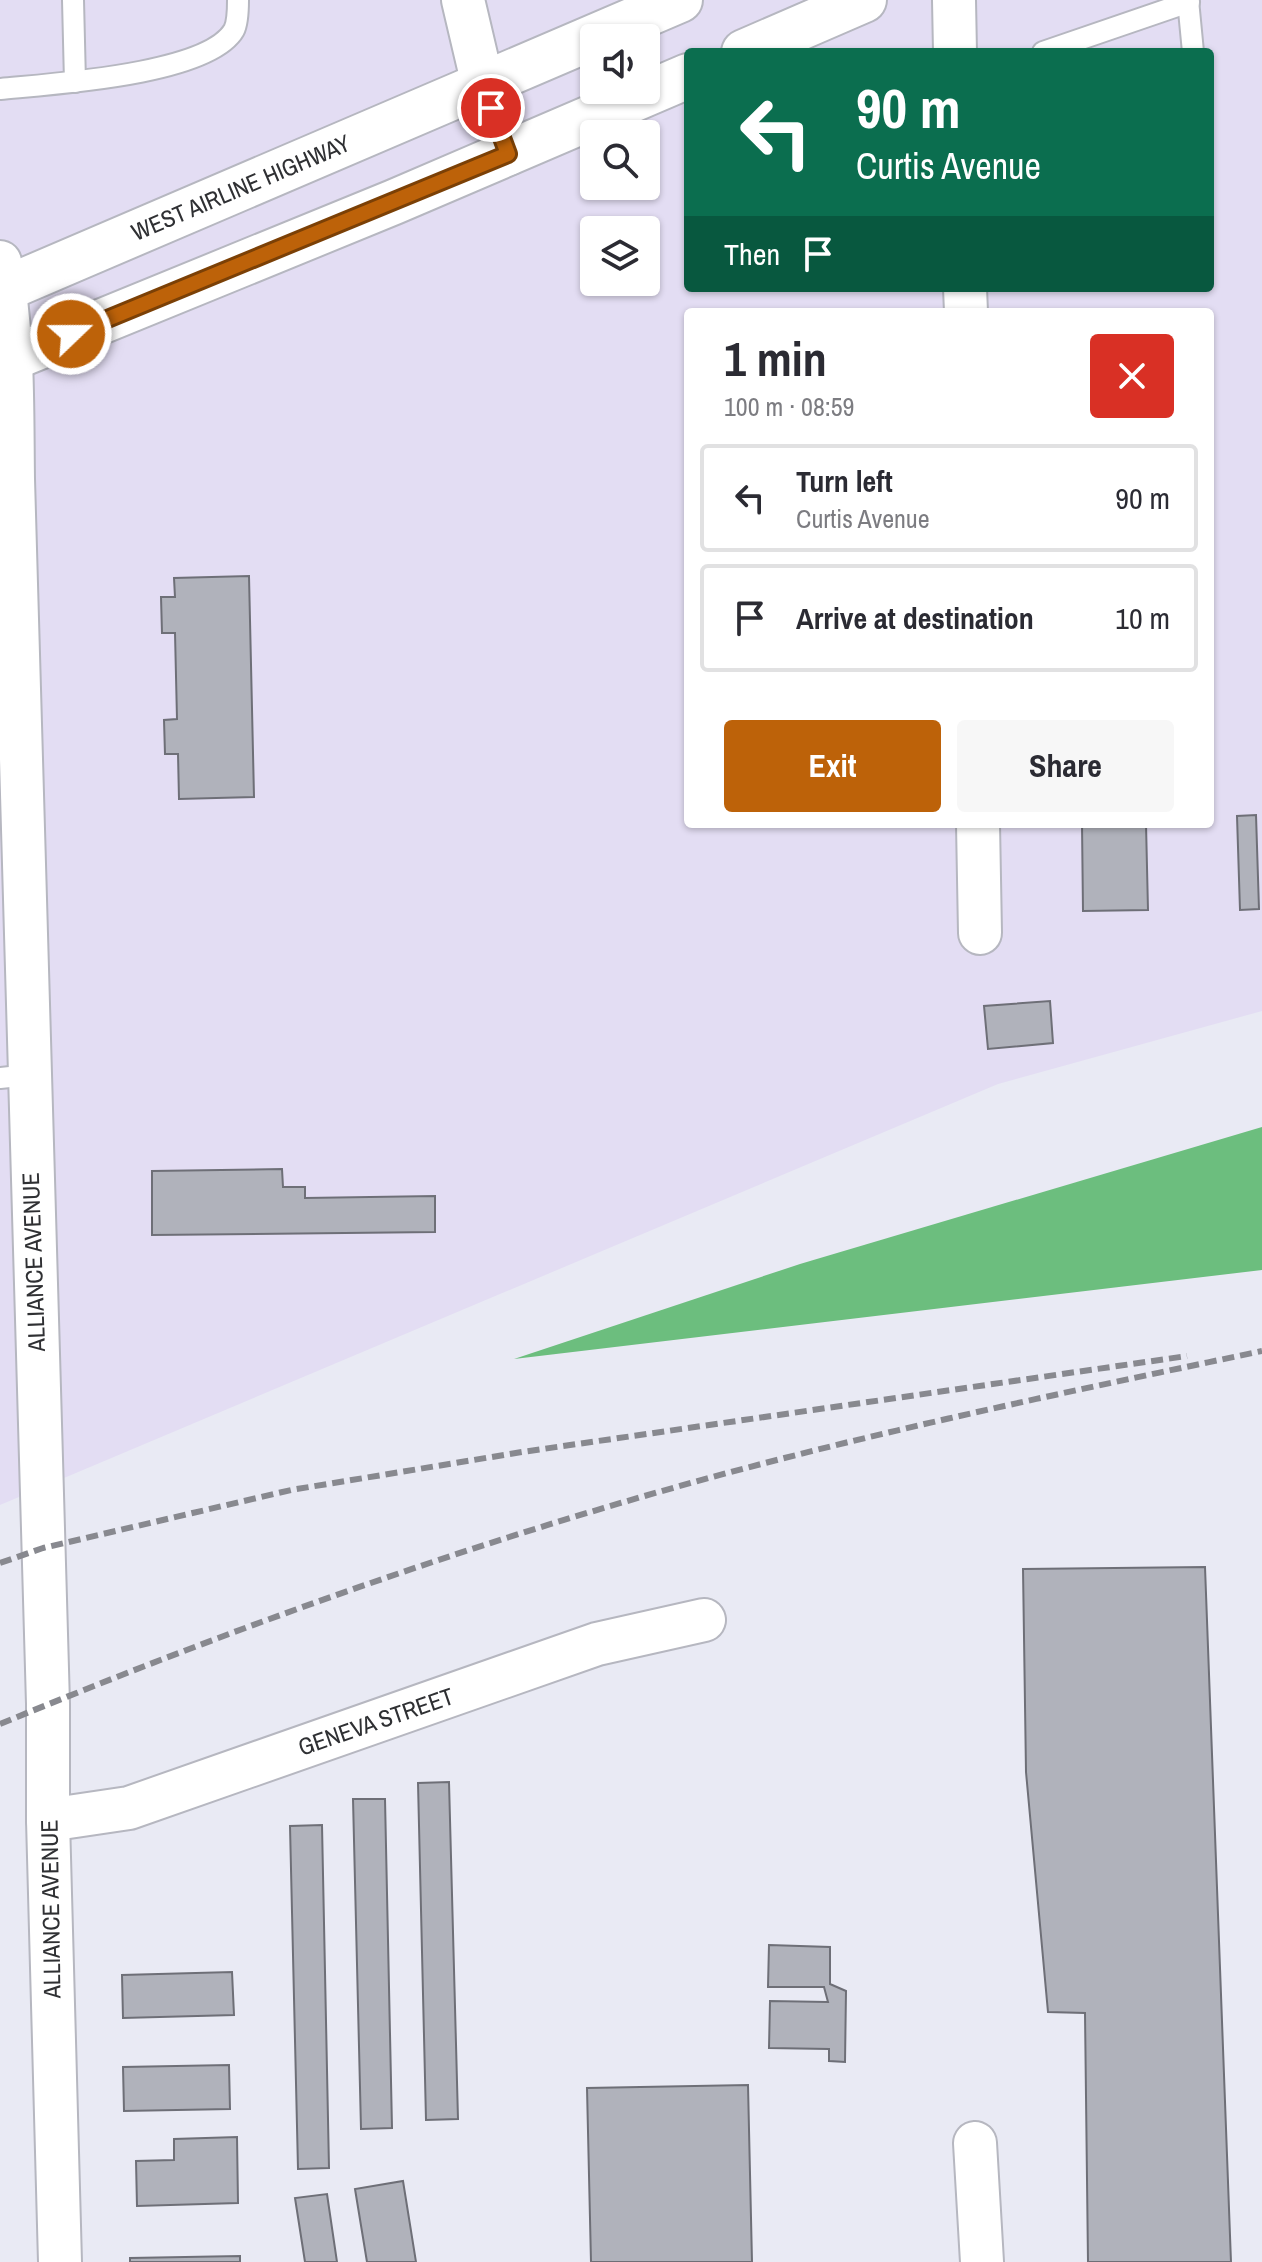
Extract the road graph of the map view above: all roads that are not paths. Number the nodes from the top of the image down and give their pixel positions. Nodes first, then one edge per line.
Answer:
1 (73, 0) edge
2 (238, 0) edge
3 (463, 0) edge
4 (679, 0) edge
5 (864, 0) edge
6 (954, 0) edge
7 (1188, 1) edge
8 (753, 48) edge
9 (955, 48) edge
10 (1054, 48) edge
11 (1193, 48) edge
12 (684, 78) edge
13 (75, 82) junction
14 (483, 85) junction
15 (0, 89) edge
16 (508, 154) junction
17 (2, 281) edge
18 (6, 360) edge
19 (9, 672) edge
20 (978, 828) edge
21 (980, 933) dead end
22 (15, 1076) edge
23 (704, 1620) dead end
24 (48, 1820) junction
25 (975, 2143) dead end
26 (60, 2262) edge
27 (982, 2262) edge

1 - 13 lane
2 - 13 lane
3 - 14 street
4 - 14 highway, WEST AIRLINE HIGHWAY
5 - 8 highway
6 - 9 street
7 - 10 lane
7 - 11 lane
12 - 16 highway
13 - 15 lane
14 - 16 street
14 - 17 highway, WEST AIRLINE HIGHWAY
16 - 18 highway
17 - 18 street, ALLIANCE AVENUE
18 - 19 street, ALLIANCE AVENUE
19 - 22 street, ALLIANCE AVENUE
20 - 21 street
22 - 24 street, ALLIANCE AVENUE
23 - 24 street, GENEVA STREET
24 - 26 street, ALLIANCE AVENUE
25 - 27 street

